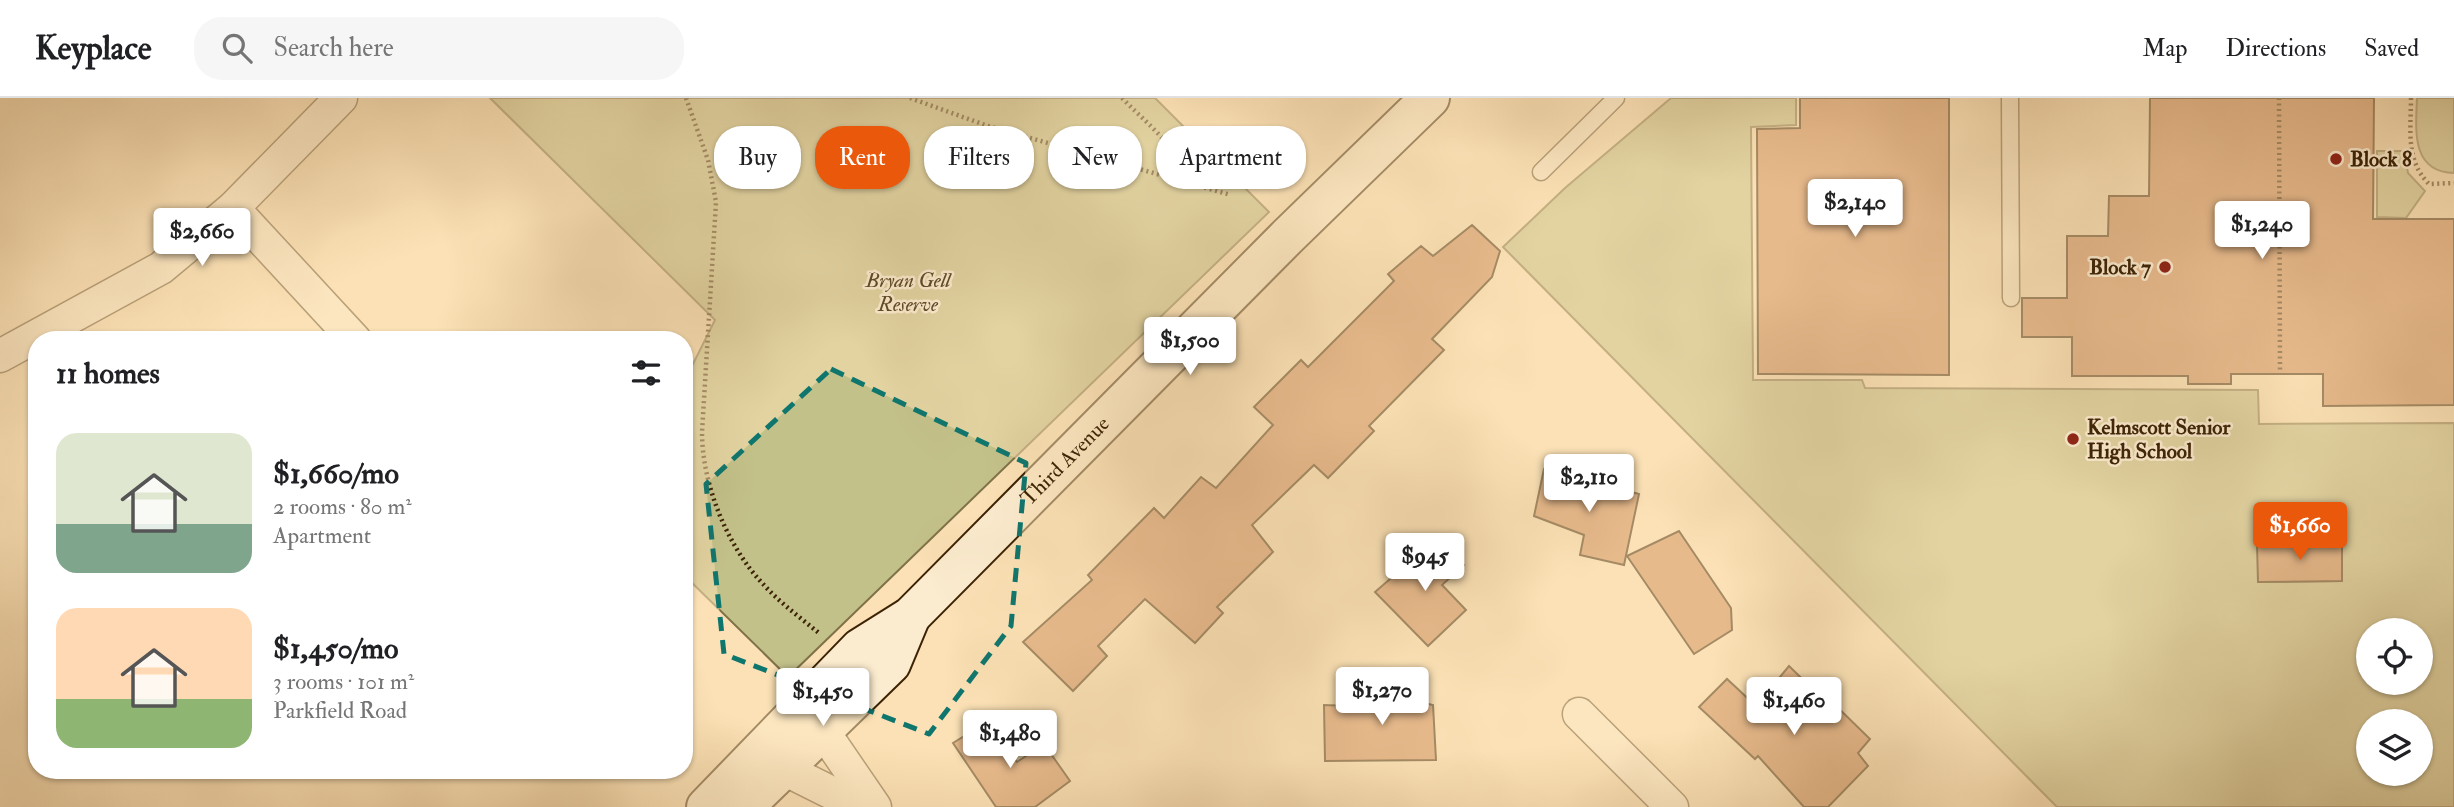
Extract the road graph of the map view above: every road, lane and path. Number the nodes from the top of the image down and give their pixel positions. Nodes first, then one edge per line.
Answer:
1 (341, 98) edge
2 (686, 98) edge
3 (910, 98) edge
4 (1122, 98) edge
5 (1430, 98) edge
6 (1616, 98) edge
7 (2010, 98) edge
8 (2279, 98) edge
9 (2411, 98) edge
10 (1156, 134) edge
11 (1541, 172) dead end
12 (1156, 173) edge
13 (2454, 183) edge
14 (1211, 189) edge
15 (1231, 195) dead end
16 (233, 208) junction
17 (2011, 298) dead end
18 (46, 331) edge
19 (347, 331) edge
20 (28, 341) edge
21 (0, 356) edge
22 (2280, 370) dead end
23 (823, 636) dead end
24 (1579, 714) dead end
25 (811, 721) junction
26 (774, 758) junction
27 (706, 807) edge
28 (744, 807) edge
29 (860, 807) edge
30 (875, 807) edge
31 (1672, 807) edge

1 - 16 street
2 - 23 path
3 - 12 path
4 - 10 path
5 - 25 main road, Third Avenue
6 - 11 lane
7 - 17 lane
8 - 22 path
9 - 13 path
14 - 15 path
16 - 18 street
16 - 19 street
20 - 21 street
24 - 31 street
25 - 26 main road, Third Avenue
25 - 30 street
26 - 27 main road, Third Avenue
26 - 28 main road, Third Avenue
26 - 29 street

